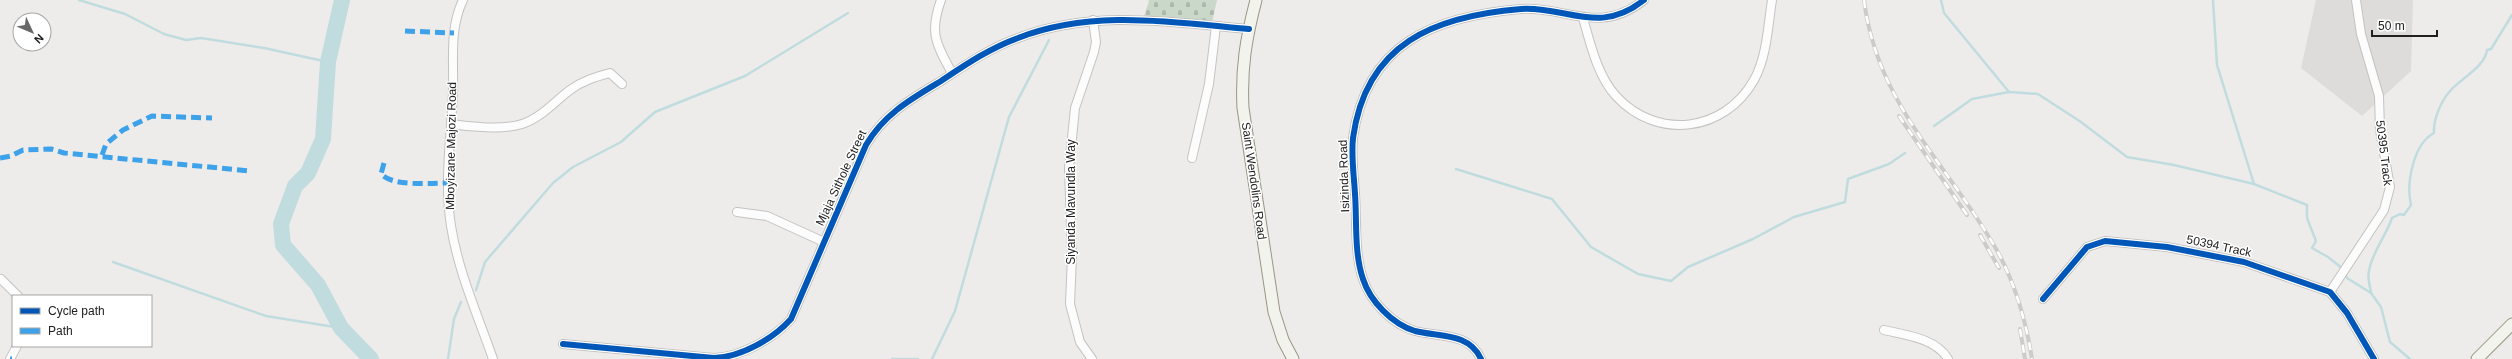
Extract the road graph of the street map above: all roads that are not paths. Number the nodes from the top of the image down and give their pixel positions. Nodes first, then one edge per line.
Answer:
1 (464, 0) edge
2 (941, 0) edge
3 (1256, 0) edge
4 (1644, 0) edge
5 (1772, 0) edge
6 (2356, 0) edge
7 (1582, 18) junction
8 (1093, 20) junction
9 (1216, 26) junction
10 (1249, 29) junction
11 (952, 73) junction
12 (622, 84) dead end
13 (451, 124) junction
14 (1192, 158) dead end
15 (736, 212) dead end
16 (824, 242) junction
17 (1, 279) edge
18 (2330, 292) junction
19 (17, 295) edge
20 (2043, 299) dead end
21 (2512, 324) edge
22 (1884, 330) dead end
23 (563, 344) dead end
24 (16, 347) edge
25 (10, 359) edge
26 (493, 359) edge
27 (1092, 359) edge
28 (1293, 359) edge
29 (1481, 359) edge
30 (1948, 359) edge
31 (2374, 359) edge
32 (2477, 359) edge

1 - 13 street, Mboyizane Majozi Road
2 - 11 street
3 - 10 street, Saint Wendolins Road
4 - 7 street, Isizinda Road
5 - 7 street
6 - 18 street, 50395 Track
7 - 29 street, Isizinda Road
8 - 9 street, Mjaja Sithole Street
8 - 11 street, Mjaja Sithole Street
8 - 27 street, Siyanda Mavundla Way
9 - 10 street, Mjaja Sithole Street
9 - 14 street
10 - 28 street, Saint Wendolins Road
11 - 16 street, Mjaja Sithole Street
12 - 13 street
13 - 26 street, Mboyizane Majozi Road
15 - 16 street
16 - 23 street, Mjaja Sithole Street
17 - 19 street
18 - 20 street, 50394 Track
18 - 31 street
21 - 32 street
22 - 30 street
24 - 25 street

